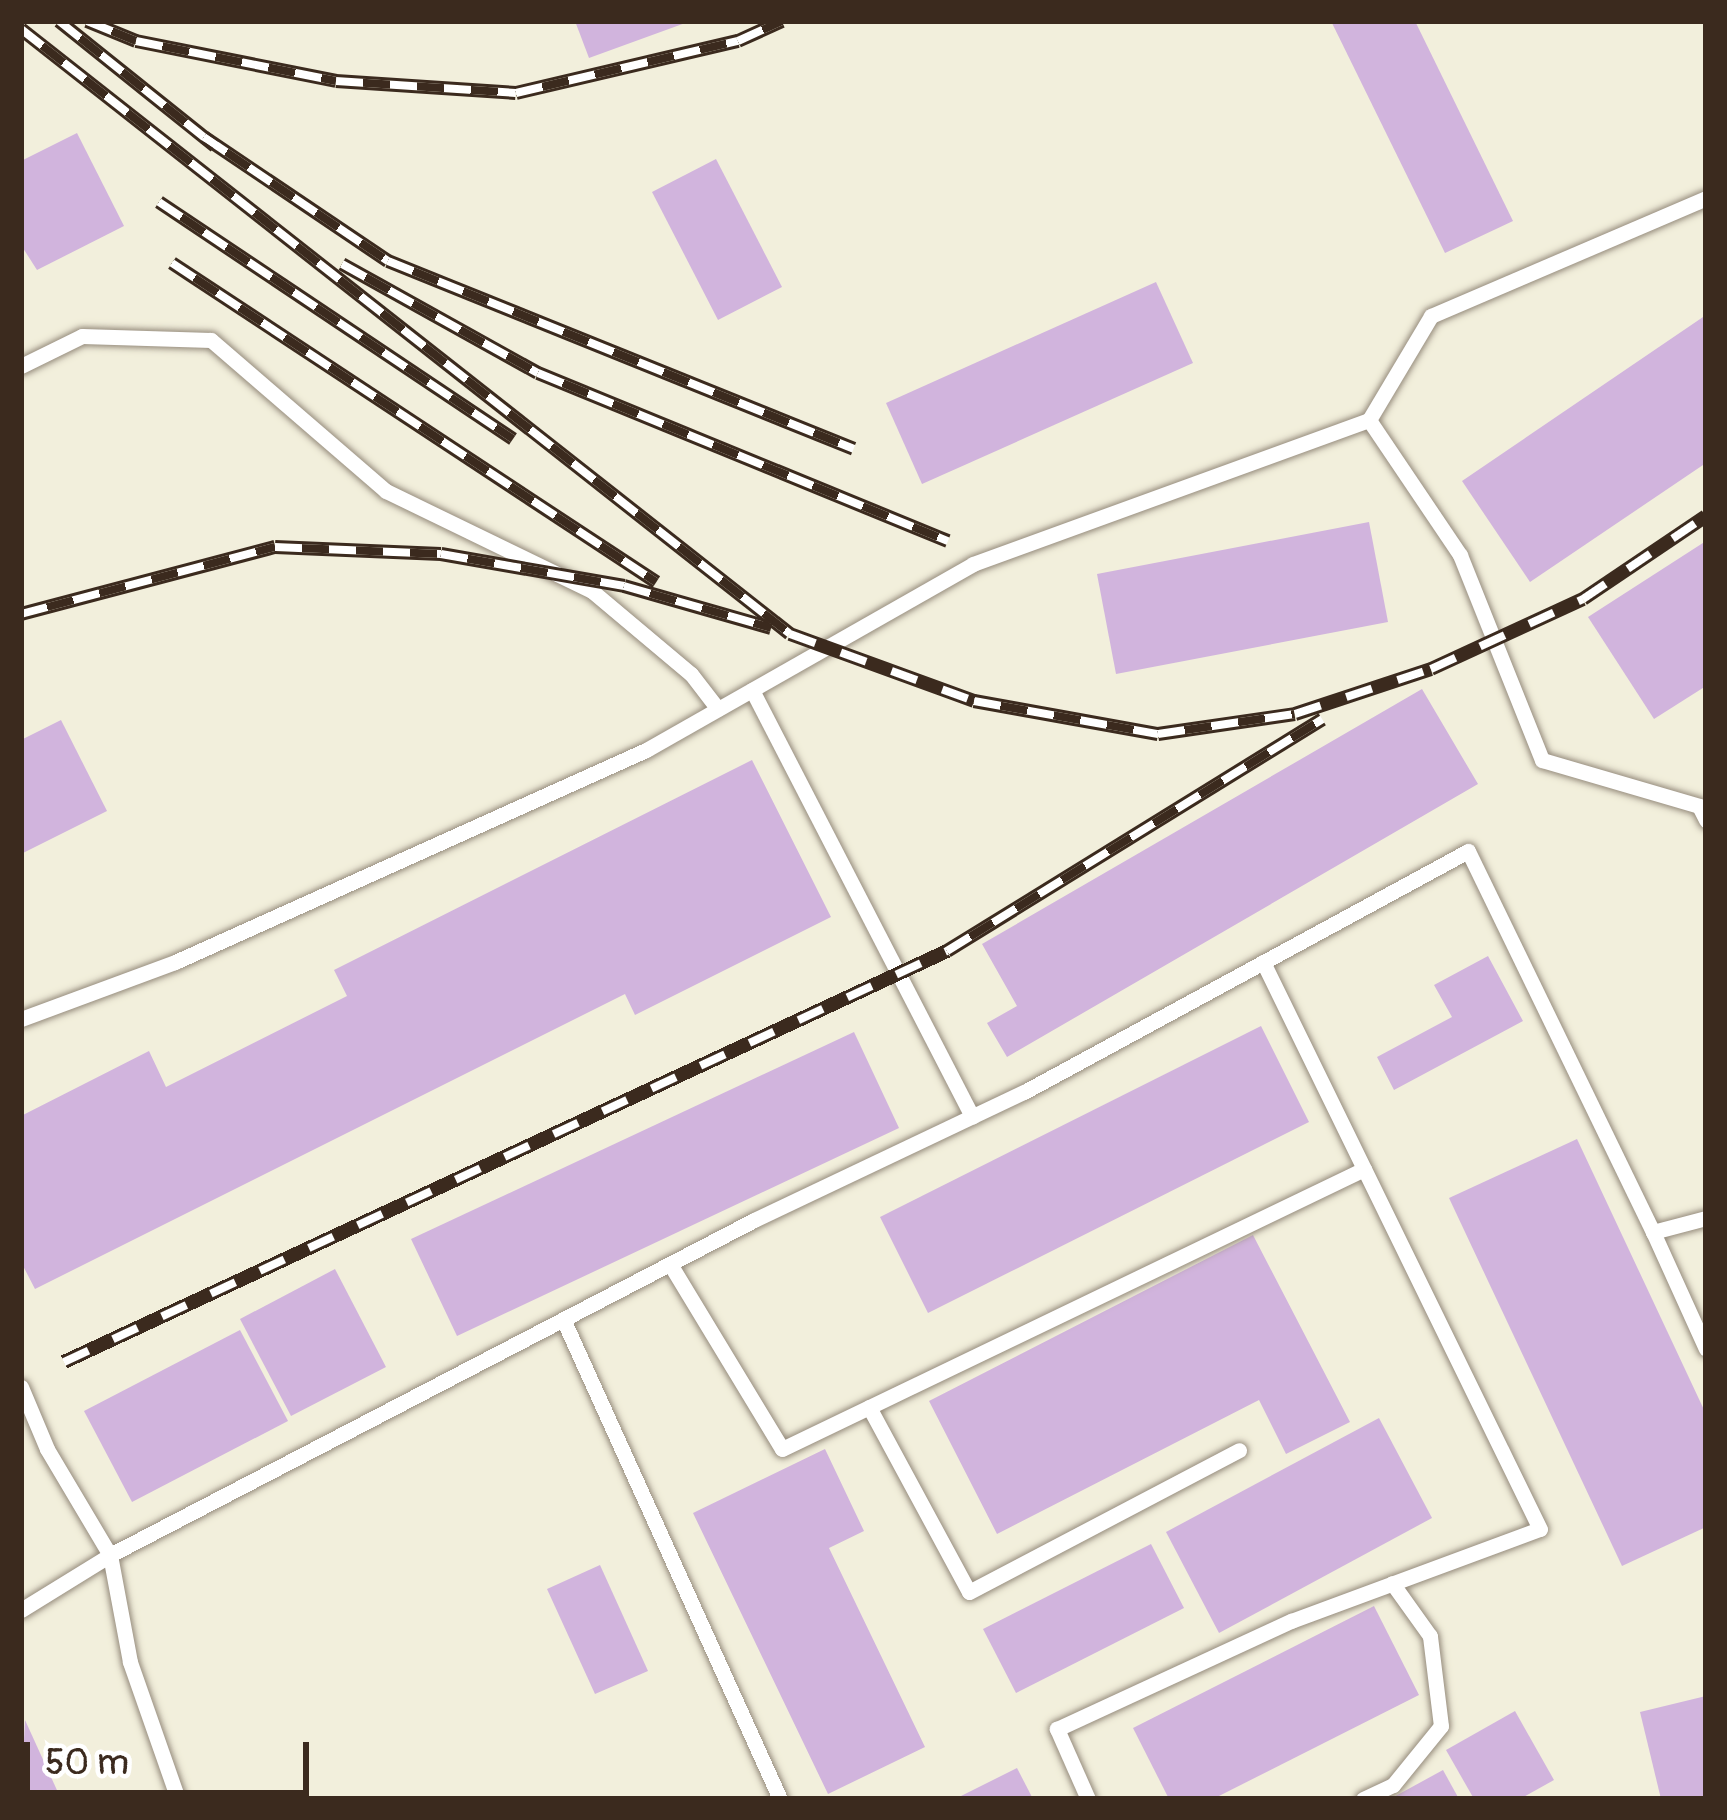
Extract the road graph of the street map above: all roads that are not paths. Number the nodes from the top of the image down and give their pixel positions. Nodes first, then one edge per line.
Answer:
1 (1706, 198) edge
2 (21, 366) edge
3 (1369, 420) junction
4 (752, 690) junction
5 (718, 709) junction
6 (1706, 820) edge
7 (1263, 962) junction
8 (21, 1019) edge
9 (972, 1117) junction
10 (1364, 1169) junction
11 (1706, 1218) edge
12 (1653, 1232) junction
13 (670, 1264) junction
14 (563, 1319) junction
15 (1706, 1349) edge
16 (21, 1387) edge
17 (869, 1407) junction
18 (1239, 1450) dead end
19 (110, 1555) junction
20 (1392, 1583) junction
21 (21, 1610) edge
22 (178, 1799) edge
23 (780, 1799) edge
24 (1088, 1799) edge
25 (1363, 1799) edge

1 - 3 lane
2 - 5 lane
3 - 4 lane
3 - 6 lane
4 - 5 lane
4 - 9 lane
5 - 8 lane
7 - 9 lane
7 - 10 lane
7 - 12 lane
9 - 13 lane
10 - 17 lane
10 - 20 lane
11 - 12 lane
12 - 15 lane
13 - 14 lane
13 - 17 lane
14 - 19 lane
14 - 23 lane
16 - 19 lane
17 - 18 lane
19 - 21 lane
19 - 22 lane
20 - 24 lane
20 - 25 lane

